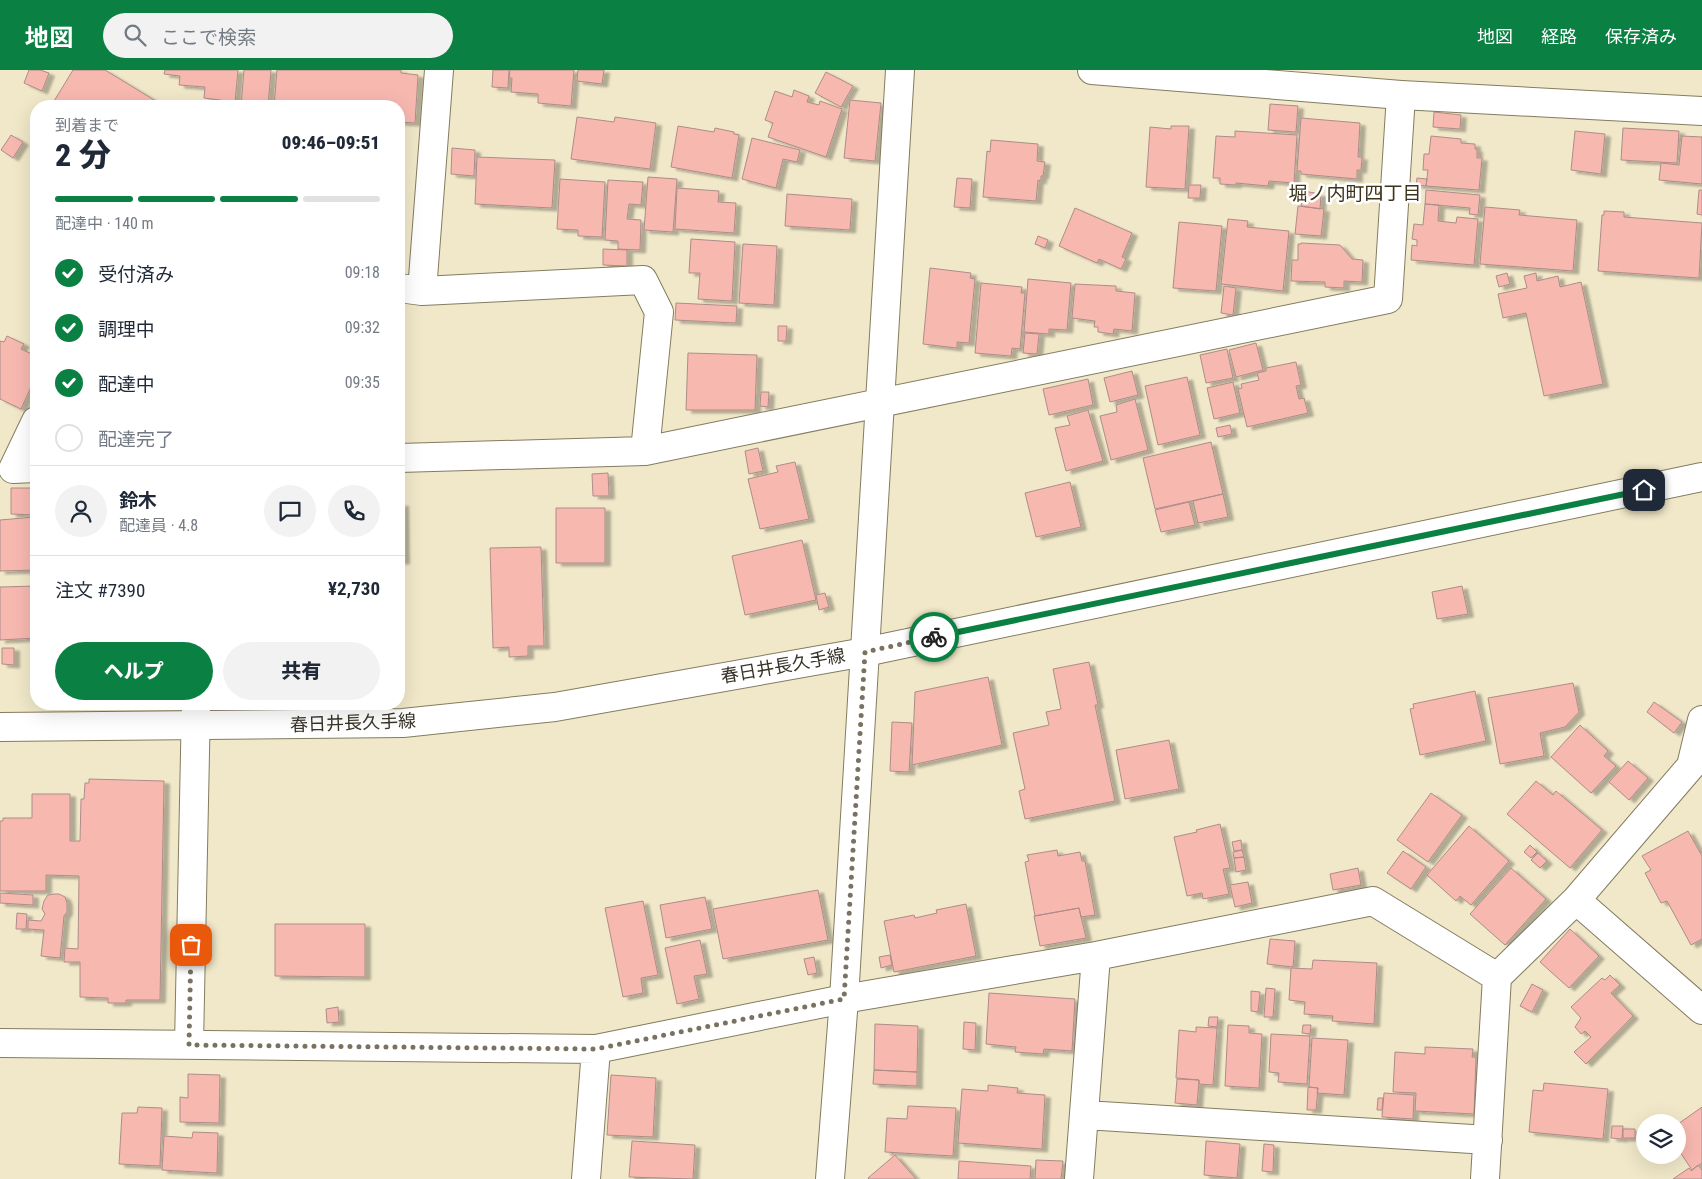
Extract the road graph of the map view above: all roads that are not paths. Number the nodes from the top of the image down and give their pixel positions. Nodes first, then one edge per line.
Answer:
1 (439, 70) edge
2 (900, 70) edge
3 (1092, 70) edge
4 (1401, 96) junction
5 (1702, 111) edge
6 (410, 290) edge
7 (881, 404) junction
8 (30, 434) edge
9 (645, 451) junction
10 (405, 458) edge
11 (30, 468) edge
12 (1702, 478) edge
13 (865, 652) junction
14 (195, 715) edge
15 (1702, 720) edge
16 (0, 727) edge
17 (1576, 900) junction
18 (1096, 956) junction
19 (1497, 977) junction
20 (844, 999) junction
21 (1702, 1010) edge
22 (0, 1043) edge
23 (189, 1045) junction
24 (596, 1049) junction
25 (1085, 1115) junction
26 (1488, 1140) junction
27 (586, 1179) edge
28 (830, 1179) edge
29 (1079, 1179) edge
30 (1485, 1179) edge

1 - 6 street
2 - 7 street
3 - 4 street
4 - 5 street
4 - 7 street
6 - 9 street
7 - 9 street
7 - 13 street
8 - 11 street
9 - 10 street
12 - 13 street, 春日井長久手線
13 - 14 street, 春日井長久手線
13 - 20 street
14 - 16 street, 春日井長久手線
14 - 23 street
15 - 17 street
17 - 19 street
17 - 21 street
18 - 19 street
18 - 20 street
18 - 25 street
19 - 26 street
20 - 24 street
20 - 28 street
22 - 23 street
23 - 24 street
24 - 27 street
25 - 26 street
25 - 29 street
26 - 30 street

